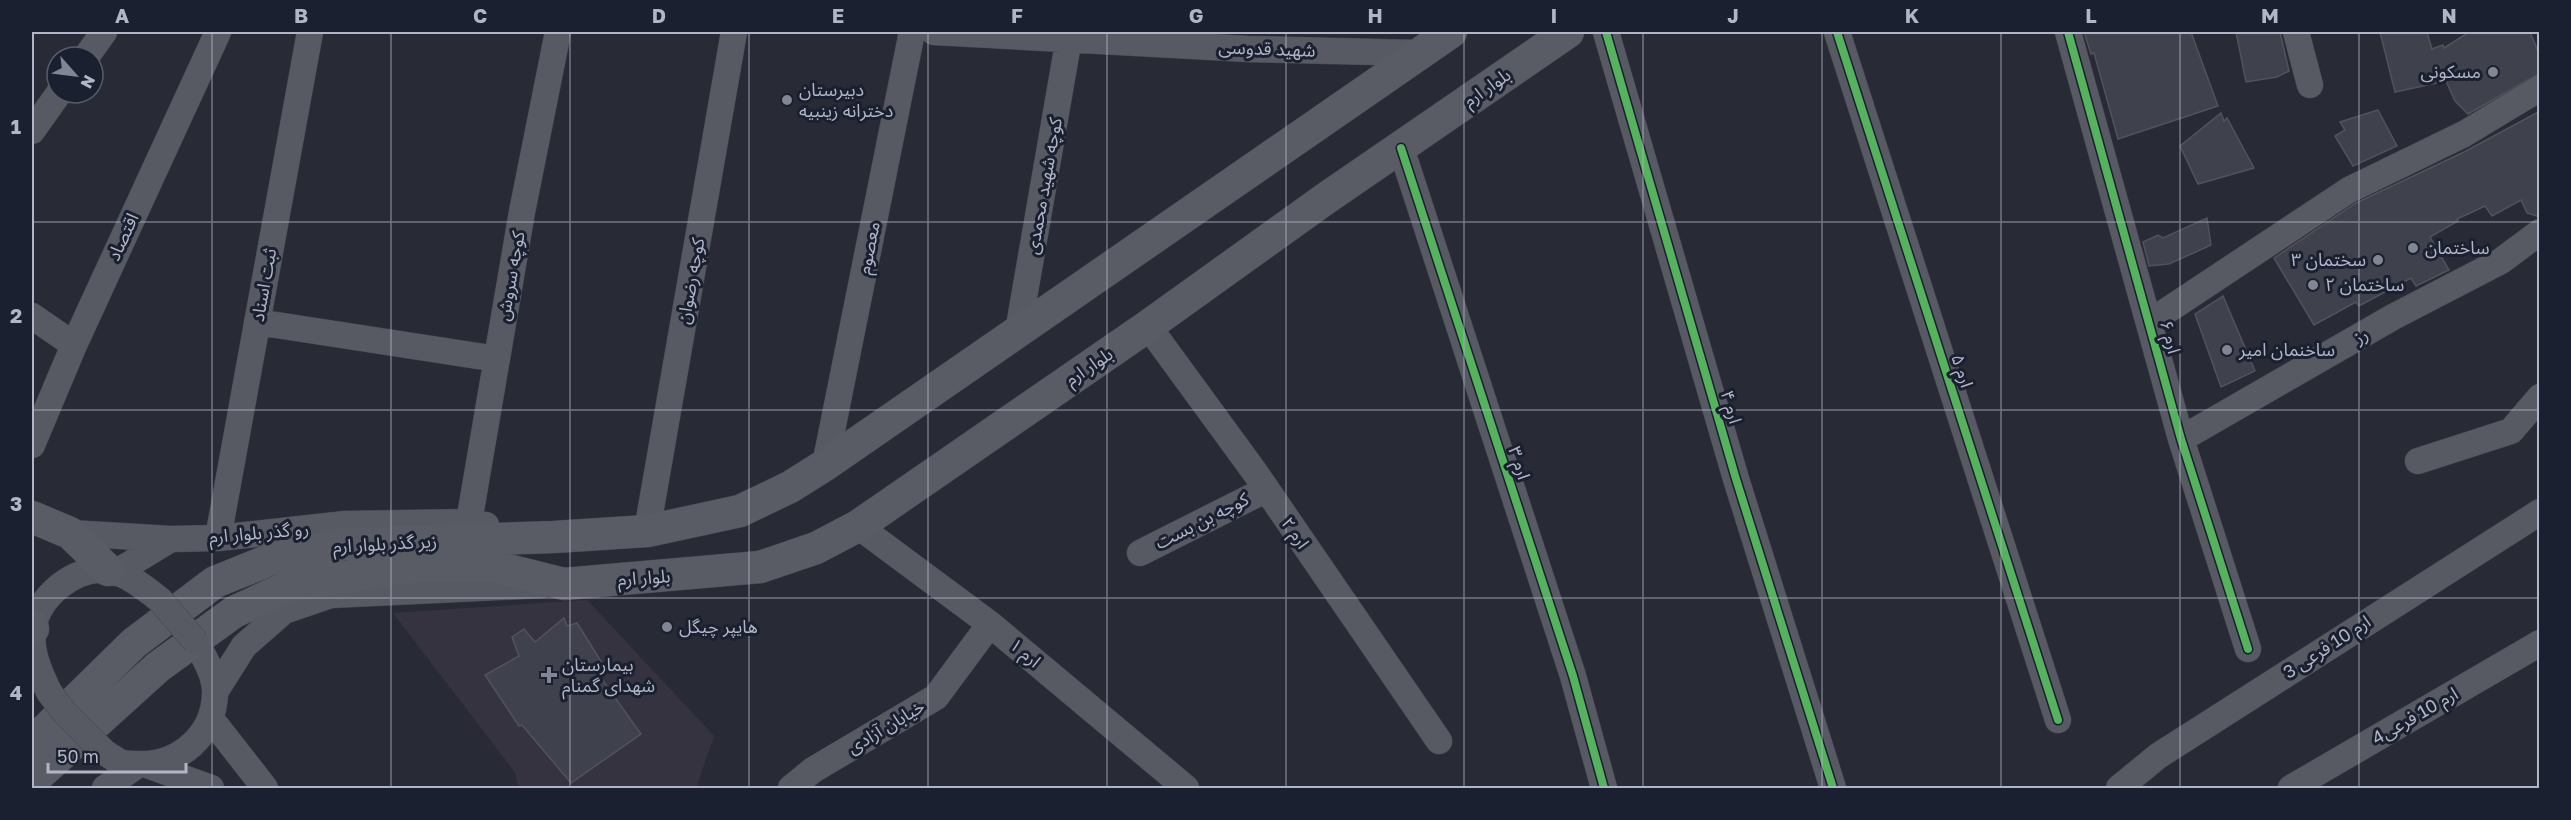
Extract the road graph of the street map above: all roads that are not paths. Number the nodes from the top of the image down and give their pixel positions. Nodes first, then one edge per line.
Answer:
1 (104, 32) edge
2 (218, 32) edge
3 (310, 32) edge
4 (558, 32) edge
5 (734, 32) edge
6 (912, 32) edge
7 (934, 32) edge
8 (1451, 32) edge
9 (1568, 32) edge
10 (1606, 32) edge
11 (1837, 32) edge
12 (2068, 32) edge
13 (2296, 32) edge
14 (1070, 36) edge
15 (1254, 40) edge
16 (95, 45) edge
17 (1420, 53) junction
18 (2310, 85) dead end
19 (2540, 88) edge
20 (50, 105) edge
21 (32, 131) edge
22 (1401, 148) junction
23 (2540, 232) edge
24 (32, 316) edge
25 (258, 322) junction
26 (2150, 322) junction
27 (1148, 326) junction
28 (1018, 332) junction
29 (74, 345) junction
30 (497, 359) junction
31 (2540, 397) edge
32 (2181, 439) junction
33 (32, 445) edge
34 (2418, 461) dead end
35 (825, 465) junction
36 (1265, 490) junction
37 (2540, 512) edge
38 (32, 517) edge
39 (469, 522) junction
40 (858, 526) junction
41 (647, 531) junction
42 (70, 533) junction
43 (554, 537) junction
44 (218, 538) junction
45 (171, 539) junction
46 (1140, 553) dead end
47 (111, 572) junction
48 (564, 584) junction
49 (990, 624) junction
50 (32, 635) edge
51 (2540, 643) edge
52 (2248, 649) dead end
53 (215, 692) junction
54 (211, 719) junction
55 (2058, 720) dead end
56 (1439, 741) dead end
57 (32, 743) edge
58 (143, 764) junction
59 (32, 781) edge
60 (105, 789) edge
61 (211, 789) edge
62 (265, 789) edge
63 (791, 789) edge
64 (1186, 789) edge
65 (1604, 789) edge
66 (1833, 789) edge
67 (2119, 789) edge
68 (2291, 789) edge

1 - 16 street
2 - 29 street, اقتصاد
3 - 25 street, ثبت اسناد
4 - 30 street, کوچه سروش
5 - 41 street, کوچه رضوان
6 - 35 street, معصوم
7 - 14 street, شهید قدوسی
8 - 17 main road
9 - 22 main road, بلوار ارم
10 - 66 street, ارم ۴
11 - 55 street, ارم ۵
12 - 26 street, ارم ۶
13 - 18 street
14 - 15 street, شهید قدوسی
14 - 28 street, کوچه شهید محمدی
15 - 17 street, شهید قدوسی
17 - 28 main road
19 - 26 street
20 - 21 street
22 - 27 main road, بلوار ارم
22 - 65 street, ارم ۳
23 - 32 street, رز
24 - 29 street
25 - 30 street
25 - 44 street, ثبت اسناد
26 - 32 street, ارم ۶
27 - 36 street, ارم ۲
27 - 40 main road, بلوار ارم
28 - 35 main road
29 - 33 street, اقتصاد
30 - 39 street, کوچه سروش
31 - 34 street
32 - 52 street, ارم ۶
35 - 41 main road
36 - 46 street, کوچه بن بست
36 - 56 street, ارم ۲
37 - 67 street, ارم 10 فرعی 3
38 - 42 main road
39 - 43 street, رو گذر بلوار ارم
39 - 44 street, رو گذر بلوار ارم
40 - 48 main road, بلوار ارم
40 - 49 street, ارم ۱
41 - 43 main road
42 - 45 street, رو گذر بلوار ارم
42 - 47 main road
43 - 57 main road, زیر گذر بلوار ارم
44 - 45 street, رو گذر بلوار ارم
45 - 47 street
47 - 50 street
47 - 53 street, bridge
48 - 53 street
48 - 59 main road, زیر گذر بلوار ارم
49 - 63 street, خیابان آزادی
49 - 64 street, ارم ۱
50 - 58 street, bridge
51 - 68 street, ارم 10 فرعی4
53 - 54 street
54 - 58 street
54 - 62 street
58 - 60 street
58 - 61 street

